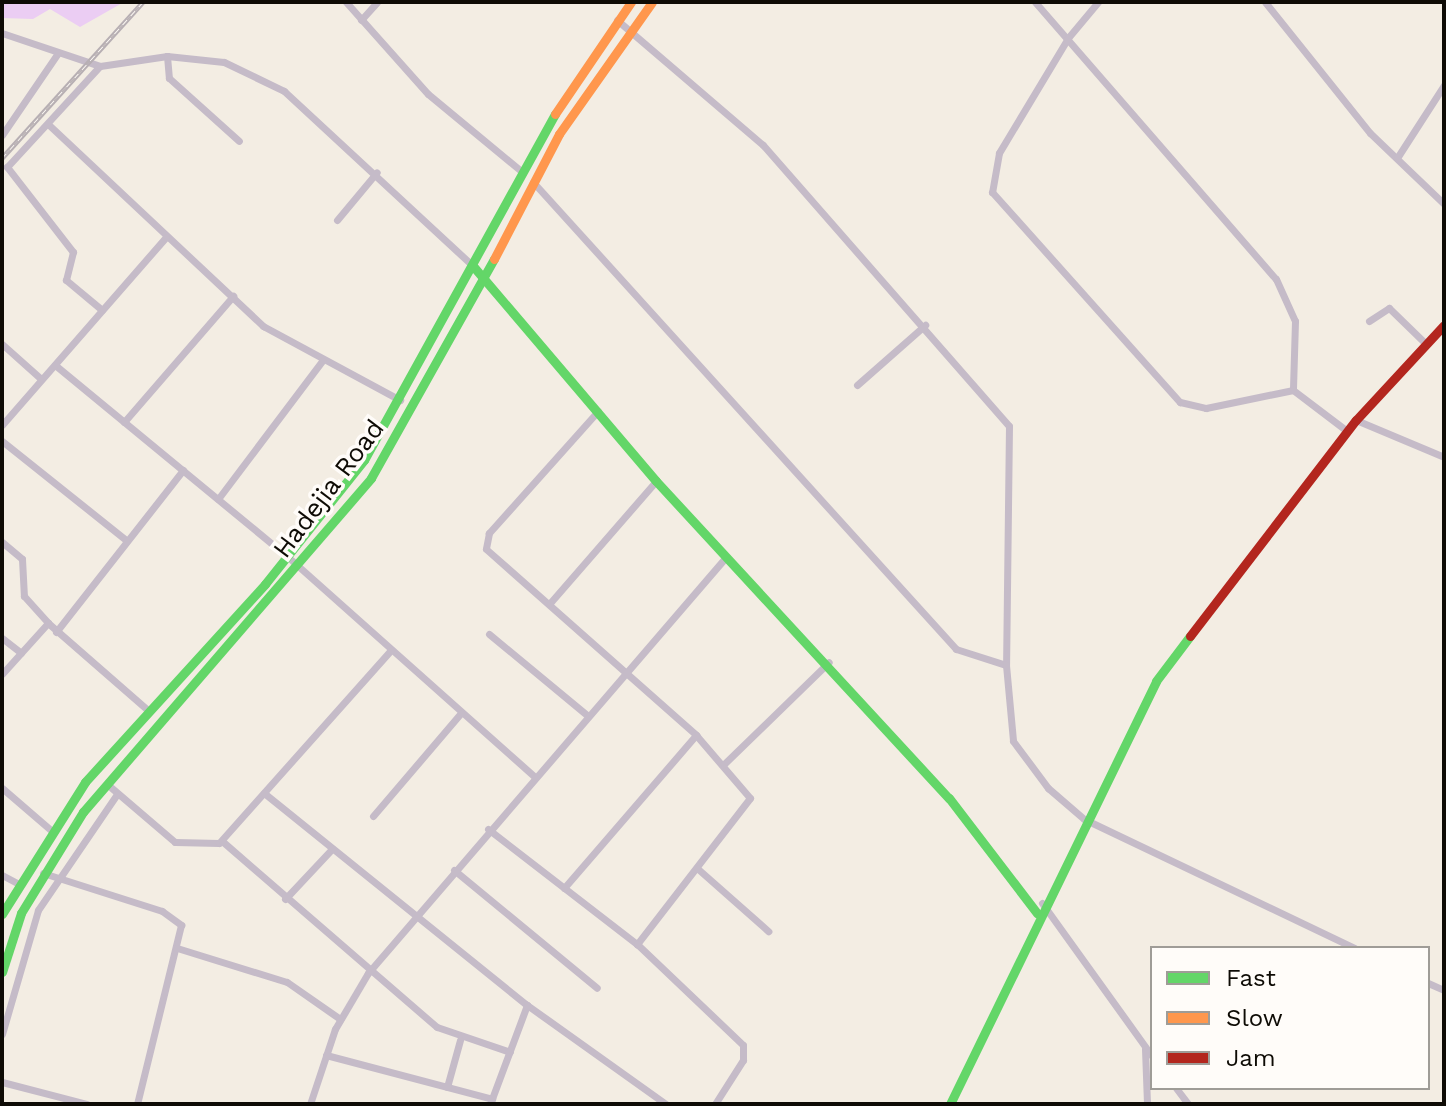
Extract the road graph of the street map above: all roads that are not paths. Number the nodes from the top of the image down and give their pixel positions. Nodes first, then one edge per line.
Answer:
1 (346, 2) edge
2 (377, 2) edge
3 (631, 2) edge
4 (652, 2) edge
5 (1035, 2) edge
6 (1098, 2) edge
7 (1265, 2) edge
8 (361, 20) junction
9 (617, 20) junction
10 (631, 30) junction
11 (2, 33) edge
12 (1068, 38) junction
13 (58, 53) junction
14 (167, 56) junction
15 (100, 66) junction
16 (1444, 85) edge
17 (49, 125) junction
18 (2, 135) edge
19 (239, 141) dead end
20 (1397, 158) junction
21 (521, 171) junction
22 (377, 172) junction
23 (533, 182) junction
24 (1444, 204) edge
25 (337, 220) dead end
26 (166, 237) junction
27 (473, 266) junction
28 (485, 277) junction
29 (233, 296) junction
30 (102, 310) junction
31 (1369, 321) dead end
32 (925, 325) junction
33 (1444, 325) edge
34 (2, 344) edge
35 (1426, 344) junction
36 (322, 361) junction
37 (55, 365) junction
38 (41, 379) junction
39 (857, 385) dead end
40 (1293, 390) junction
41 (402, 400) junction
42 (598, 411) junction
43 (1356, 420) junction
44 (124, 422) junction
45 (2, 425) edge
46 (1347, 431) junction
47 (2, 441) edge
48 (1444, 457) edge
49 (183, 470) junction
50 (656, 481) junction
51 (218, 499) junction
52 (126, 540) junction
53 (2, 542) edge
54 (288, 557) junction
55 (726, 557) junction
56 (299, 567) junction
57 (550, 603) junction
58 (48, 623) junction
59 (56, 632) junction
60 (489, 634) dead end
61 (2, 638) edge
62 (390, 651) junction
63 (21, 653) junction
64 (829, 662) junction
65 (1006, 665) junction
66 (625, 672) junction
67 (2, 674) edge
68 (149, 711) junction
69 (461, 713) junction
70 (587, 715) junction
71 (696, 735) junction
72 (724, 764) junction
73 (534, 776) junction
74 (85, 782) junction
75 (107, 784) junction
76 (2, 788) edge
77 (99, 793) junction
78 (264, 793) junction
79 (117, 794) junction
80 (373, 816) dead end
81 (1084, 819) junction
82 (488, 829) junction
83 (52, 831) junction
84 (222, 841) junction
85 (332, 849) junction
86 (698, 869) junction
87 (454, 870) junction
88 (43, 873) junction
89 (2, 875) edge
90 (56, 879) junction
91 (17, 883) junction
92 (564, 888) junction
93 (285, 899) junction
94 (1042, 903) junction
95 (1037, 913) junction
96 (2, 914) edge
97 (417, 915) junction
98 (768, 931) dead end
99 (637, 944) junction
100 (1351, 946) edge
101 (177, 948) junction
102 (2, 972) edge
103 (368, 973) junction
104 (597, 988) dead end
105 (527, 1005) junction
106 (340, 1019) junction
107 (2, 1034) edge
108 (460, 1040) junction
109 (1145, 1046) junction
110 (510, 1052) junction
111 (1150, 1053) edge
112 (326, 1055) junction
113 (2, 1082) edge
114 (447, 1087) junction
115 (491, 1102) edge
116 (87, 1104) edge
117 (137, 1104) edge
118 (310, 1104) edge
119 (666, 1104) edge
120 (715, 1104) edge
121 (950, 1104) edge
122 (1147, 1104) edge

1 - 8 street
2 - 8 street
3 - 9 main road, Hadejia Road
4 - 10 main road, Hadejia Road
5 - 12 street
6 - 12 street
7 - 20 street
8 - 21 street
9 - 10 street
9 - 21 main road, Hadejia Road
10 - 23 main road, Hadejia Road
10 - 32 street
11 - 13 street
12 - 40 street
12 - 40 street
13 - 15 street
13 - 18 street
14 - 15 street
14 - 19 street
14 - 22 street
15 - 17 street
16 - 20 street
17 - 26 street
17 - 30 street
20 - 24 street
21 - 27 main road, Hadejia Road
22 - 25 street
22 - 27 street
23 - 28 main road, Hadejia Road
23 - 65 street
26 - 29 street
26 - 30 street
27 - 28 main road
27 - 41 main road, Hadejia Road
28 - 42 main road
28 - 56 main road, Hadejia Road
29 - 36 street
29 - 44 street
30 - 37 street
31 - 35 street
32 - 39 street
32 - 65 street
33 - 35 main road
34 - 38 street
35 - 43 main road
36 - 41 street
36 - 51 street
37 - 38 street
37 - 44 street
38 - 45 street
40 - 46 street
41 - 54 main road, Hadejia Road
42 - 50 main road
42 - 57 street
43 - 46 main road
43 - 48 street
44 - 49 street
46 - 81 main road
47 - 52 street
49 - 51 street
49 - 52 street
50 - 55 main road
50 - 57 street
51 - 54 street
52 - 59 street
53 - 58 street
54 - 56 street
54 - 68 main road, Hadejia Road
55 - 64 main road
55 - 66 street
56 - 62 street
56 - 75 main road, Hadejia Road
57 - 66 street
58 - 59 street
58 - 63 street
59 - 68 street
60 - 70 street
61 - 63 street
62 - 69 street
62 - 78 street
63 - 67 street
64 - 72 street
64 - 95 main road
65 - 81 street
66 - 70 street
66 - 71 street
68 - 74 main road, Hadejia Road
69 - 73 street
69 - 80 street
70 - 73 street
71 - 72 street
71 - 92 street
72 - 86 street
73 - 82 street
74 - 77 main road
74 - 83 main road, Hadejia Road
75 - 77 main road, Hadejia Road
75 - 79 street
76 - 83 street
77 - 88 main road, Hadejia Road
78 - 84 street
78 - 85 street
79 - 84 street
79 - 90 street
81 - 94 main road
81 - 100 street
82 - 87 street
82 - 92 street
83 - 91 main road, Hadejia Road
84 - 93 street
85 - 93 street
85 - 97 street
86 - 98 street
86 - 99 street
87 - 97 street
87 - 104 street
88 - 90 street
88 - 102 main road, Hadejia Road
89 - 91 street
90 - 101 street
90 - 107 street
91 - 96 main road, Hadejia Road
92 - 99 street
93 - 103 street
94 - 95 main road
94 - 109 street
95 - 121 main road
97 - 103 street
97 - 105 street
99 - 120 street
101 - 106 street
101 - 117 street
103 - 106 street
103 - 108 street
105 - 110 street
105 - 119 street
106 - 112 street
108 - 110 street
108 - 114 street
109 - 111 street
109 - 122 street
110 - 115 street
112 - 114 street
112 - 118 street
113 - 116 street
114 - 115 street

